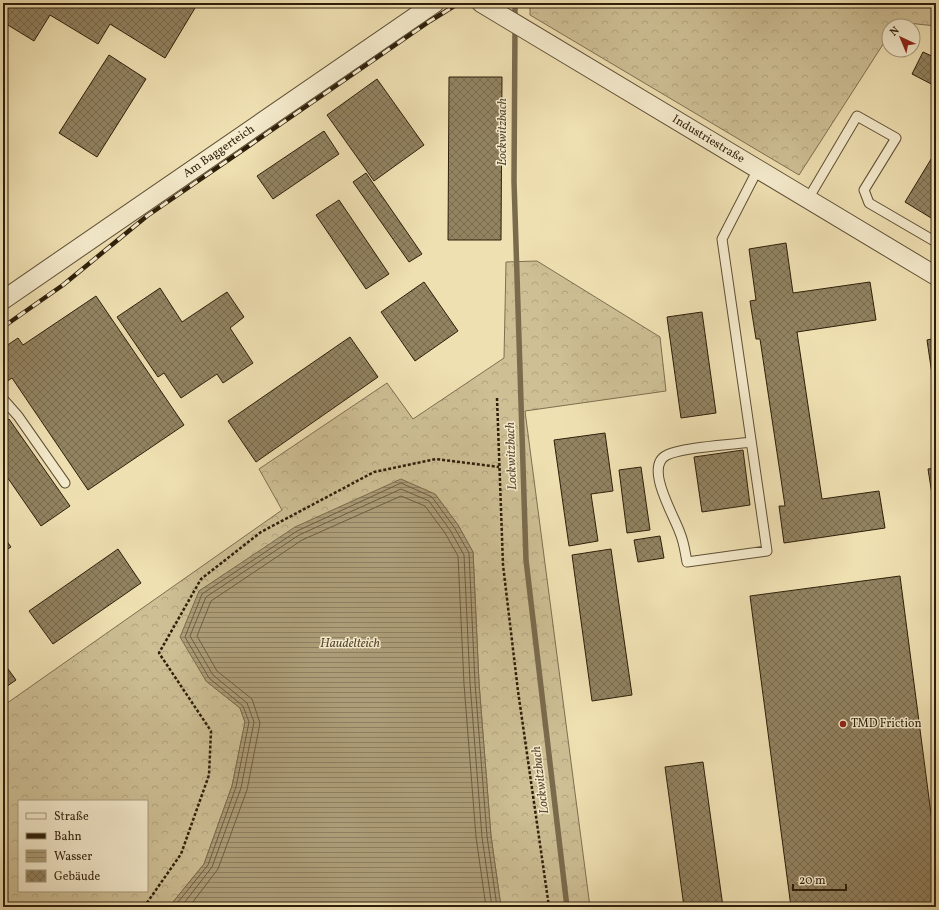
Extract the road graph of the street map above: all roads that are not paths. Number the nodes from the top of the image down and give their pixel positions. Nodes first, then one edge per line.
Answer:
1 (435, 3) edge
2 (481, 3) edge
3 (758, 169) junction
4 (808, 199) junction
5 (936, 242) edge
6 (936, 276) edge
7 (3, 300) edge
8 (3, 399) edge
9 (751, 442) junction
10 (65, 483) dead end

1 - 7 street, Am Baggerteich
2 - 3 street, Industriestraße
3 - 4 street, Industriestraße
3 - 9 lane
4 - 5 lane
4 - 6 street, Industriestraße
8 - 10 lane
9 - 9 lane

